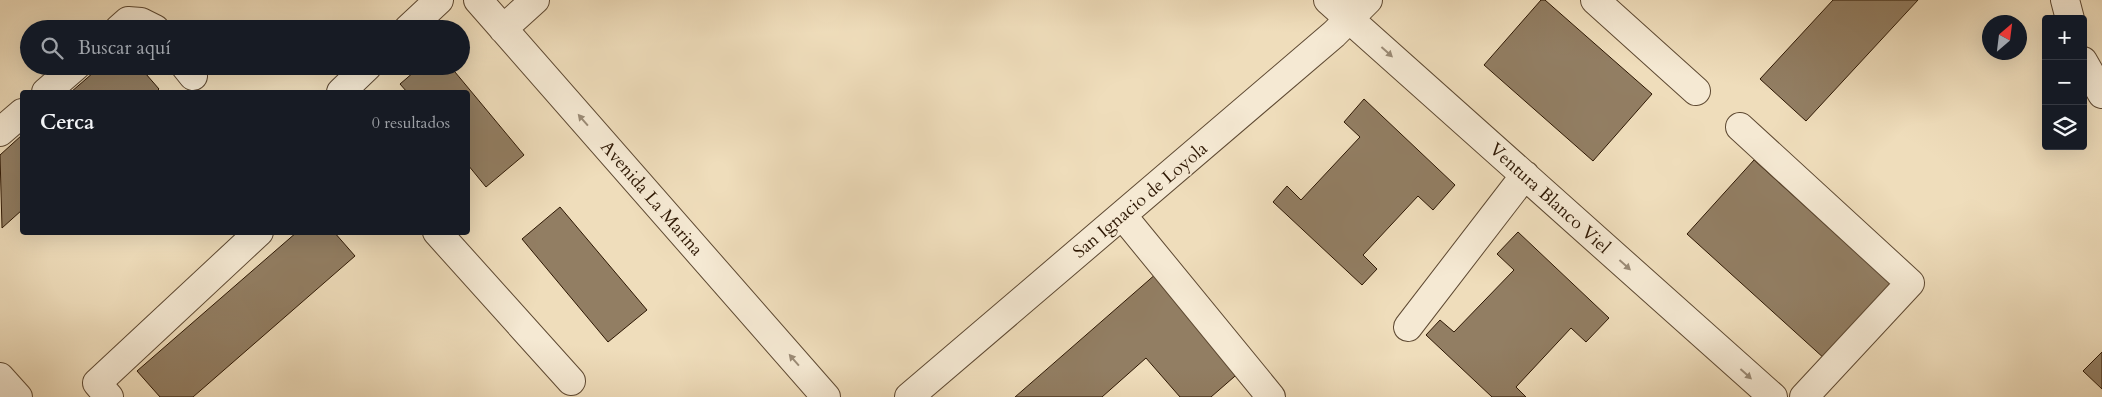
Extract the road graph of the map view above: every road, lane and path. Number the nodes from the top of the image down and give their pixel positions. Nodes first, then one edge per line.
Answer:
1 (439, 0) edge
2 (478, 0) edge
3 (535, 0) edge
4 (1328, 0) edge
5 (1595, 0) edge
6 (2065, 0) edge
7 (1359, 10) edge
8 (2069, 15) edge
9 (418, 20) edge
10 (503, 29) junction
11 (2087, 68) edge
12 (66, 75) edge
13 (359, 75) edge
14 (48, 90) edge
15 (343, 90) edge
16 (1696, 91) dead end
17 (2102, 94) edge
18 (20, 115) edge
19 (1740, 127) dead end
20 (0, 132) edge
21 (1524, 176) junction
22 (1122, 215) junction
23 (256, 235) edge
24 (440, 235) edge
25 (1408, 327) dead end
26 (0, 377) edge
27 (571, 381) dead end
28 (18, 397) edge
29 (109, 397) edge
30 (826, 397) edge
31 (909, 397) edge
32 (1271, 397) edge
33 (1773, 397) edge
34 (1804, 397) edge

1 - 9 street
2 - 10 street, Avenida La Marina
3 - 10 street
4 - 7 street, Ventura Blanco Viel
5 - 16 street
6 - 8 street
7 -> 21 street, Ventura Blanco Viel
7 - 22 street, San Ignacio de Loyola
30 -> 10 street, Avenida La Marina
11 - 17 street
12 - 14 street
13 - 15 street
18 - 20 street
19 - 34 street
21 - 25 street
21 -> 33 street, Ventura Blanco Viel
22 - 31 street, San Ignacio de Loyola
22 - 32 street
23 - 29 street
24 - 27 street
26 - 28 street

